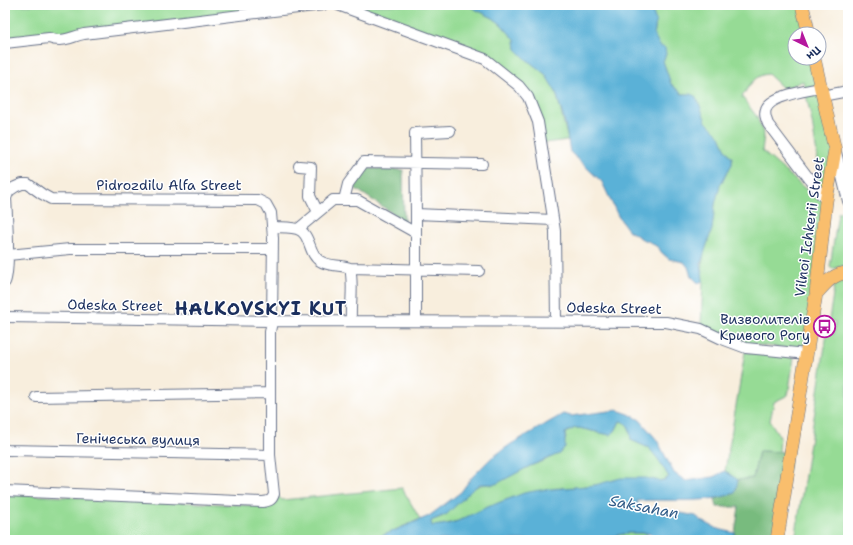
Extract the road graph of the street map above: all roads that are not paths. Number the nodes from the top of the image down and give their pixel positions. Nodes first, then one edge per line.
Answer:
1 (323, 5) edge
2 (338, 5) edge
3 (802, 5) edge
4 (806, 26) edge
5 (5, 44) edge
6 (816, 66) edge
7 (848, 91) edge
8 (821, 92) junction
9 (450, 131) dead end
10 (835, 150) junction
11 (415, 163) junction
12 (482, 164) dead end
13 (299, 166) dead end
14 (344, 200) junction
15 (826, 201) junction
16 (848, 201) edge
17 (318, 212) junction
18 (416, 214) junction
19 (553, 220) junction
20 (272, 227) junction
21 (298, 229) junction
22 (416, 233) junction
23 (273, 249) junction
24 (8, 255) junction
25 (350, 268) junction
26 (416, 270) junction
27 (479, 271) dead end
28 (848, 273) edge
29 (5, 282) edge
30 (816, 294) junction
31 (5, 317) edge
32 (272, 320) junction
33 (351, 320) junction
34 (416, 321) junction
35 (556, 321) junction
36 (807, 354) junction
37 (270, 393) junction
38 (36, 396) dead end
39 (5, 449) edge
40 (270, 455) junction
41 (5, 491) edge
42 (777, 540) edge

1 - 5 street
2 - 19 street
3 - 4 main road
6 - 8 main road, Vilnoi Ichkerii Street
7 - 8 street
8 - 10 main road, Vilnoi Ichkerii Street
8 - 15 street
9 - 11 street
10 - 15 main road, Vilnoi Ichkerii Street
10 - 16 street
11 - 12 street
11 - 14 street
11 - 18 street
13 - 17 street
14 - 17 street
14 - 22 street
15 - 30 main road, Vilnoi Ichkerii Street
17 - 21 street
18 - 19 street
18 - 22 street
19 - 35 street
20 - 21 street
20 - 23 street, Pidrozdilu Alfa Street
20 - 24 street, Pidrozdilu Alfa Street
21 - 25 street
22 - 26 street
23 - 24 street
23 - 32 street, Pidrozdilu Alfa Street
24 - 29 street
25 - 26 street
25 - 33 street
26 - 27 street
26 - 34 street
28 - 30 main road
30 - 36 main road, Vilnoi Ichkerii Street
31 - 32 street, Odeska Street
32 - 33 street, Odeska Street
32 - 37 street, Pidrozdilu Alfa Street
33 - 34 street, Odeska Street
34 - 35 street, Odeska Street
35 - 36 street, Odeska Street
36 - 42 main road, Vilnoi Ichkerii Street
37 - 38 street
37 - 40 street, Pidrozdilu Alfa Street
39 - 40 street, Генічеська вулиця
40 - 41 street, Pidrozdilu Alfa Street

